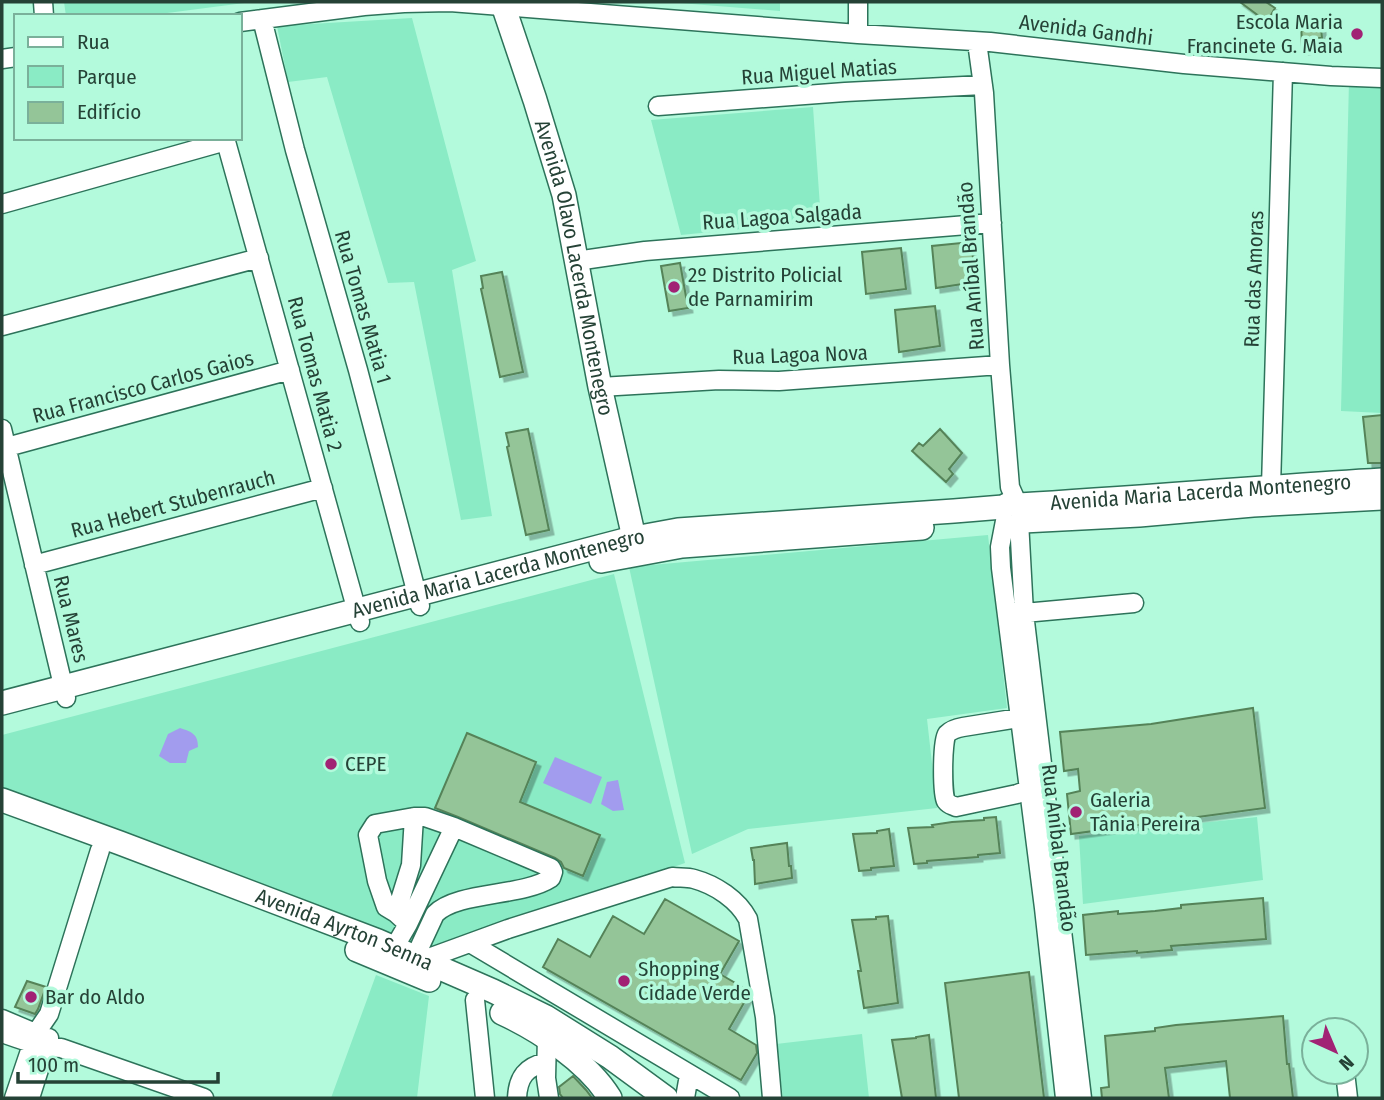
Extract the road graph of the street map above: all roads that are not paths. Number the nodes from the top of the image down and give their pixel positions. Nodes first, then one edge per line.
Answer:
1 (858, 2) edge
2 (503, 5) edge
3 (262, 19) junction
4 (242, 22) edge
5 (858, 34) junction
6 (977, 41) junction
7 (1283, 72) junction
8 (1382, 78) edge
9 (983, 85) junction
10 (658, 106) dead end
11 (225, 140) edge
12 (2, 204) edge
13 (992, 223) junction
14 (259, 257) junction
15 (576, 261) junction
16 (2, 326) edge
17 (1000, 365) junction
18 (290, 370) junction
19 (600, 387) junction
20 (2, 429) edge
21 (7, 447) junction
22 (1382, 480) edge
23 (1271, 486) junction
24 (323, 488) junction
25 (1382, 498) edge
26 (1011, 510) junction
27 (636, 546) junction
28 (34, 565) junction
29 (418, 600) junction
30 (1134, 603) dead end
31 (1024, 613) junction
32 (358, 617) junction
33 (65, 693) junction
34 (2, 703) edge
35 (2, 716) edge
36 (1019, 718) junction
37 (1028, 790) junction
38 (2, 800) edge
39 (2, 813) edge
40 (414, 817) junction
41 (454, 827) junction
42 (100, 850) junction
43 (402, 919) junction
44 (470, 943) junction
45 (394, 948) junction
46 (419, 959) junction
47 (475, 1000) junction
48 (1063, 1002) junction
49 (2, 1019) edge
50 (2, 1033) edge
51 (547, 1038) junction
52 (45, 1042) junction
53 (546, 1062) junction
54 (689, 1075) junction
55 (654, 1096) edge
56 (14, 1098) edge
57 (30, 1098) edge
58 (204, 1098) edge
59 (485, 1098) edge
60 (517, 1098) edge
61 (548, 1098) edge
62 (610, 1098) edge
63 (685, 1098) edge
64 (729, 1098) edge
65 (772, 1098) edge
66 (1065, 1098) edge
67 (1082, 1098) edge

1 - 5 street
2 - 3 street, Avenida Gandhi
2 - 5 street, Avenida Gandhi
2 - 15 main road, Avenida Olavo Lacerda Montenegro
3 - 4 street, Avenida Gandhi
3 - 29 street, Rua Tomas Matia 1
5 - 6 street, Avenida Gandhi
6 - 7 street, Avenida Gandhi
6 - 9 street, Rua Aníbal Brandão
7 - 8 street, Avenida Gandhi
7 - 23 street, Rua das Amoras
9 - 10 street, Rua Miguel Matias
9 - 13 street, Rua Aníbal Brandão
11 - 12 street
11 - 14 street, Rua Tomas Matia 2
13 - 15 street, Rua Lagoa Salgada
13 - 17 street, Rua Aníbal Brandão
14 - 16 street
14 - 18 street, Rua Tomas Matia 2
15 - 19 main road, Avenida Olavo Lacerda Montenegro
17 - 19 street, Rua Lagoa Nova
17 - 26 street, Rua Aníbal Brandão
18 - 21 street, Rua Francisco Carlos Gaios
18 - 24 street, Rua Tomas Matia 2
19 - 27 main road, Avenida Olavo Lacerda Montenegro
20 - 21 street, Rua Mares
21 - 28 street, Rua Mares
22 - 23 main road, Avenida Maria Lacerda Montenegro
23 - 26 main road, Avenida Maria Lacerda Montenegro
24 - 28 street, Rua Hebert Stubenrauch
24 - 32 street, Rua Tomas Matia 2
25 - 26 main road, Avenida Maria Lacerda Montenegro
26 - 27 main road, Avenida Maria Lacerda Montenegro
26 - 31 street, Rua Aníbal Brandão
26 - 36 street, Rua Aníbal Brandão
27 - 29 main road, Avenida Maria Lacerda Montenegro
28 - 33 street, Rua Mares
29 - 32 main road, Avenida Maria Lacerda Montenegro
30 - 31 street
31 - 48 street, Rua Aníbal Brandão
32 - 33 main road, Avenida Maria Lacerda Montenegro
33 - 34 main road, Avenida Maria Lacerda Montenegro
33 - 35 main road, Avenida Maria Lacerda Montenegro
36 - 37 street, Rua Aníbal Brandão
36 - 37 street
37 - 48 street, Rua Aníbal Brandão
38 - 45 main road, Avenida Ayrton Senna
39 - 42 main road, Avenida Ayrton Senna
40 - 41 street
40 - 43 street
40 - 43 street
41 - 43 street
41 - 46 street
42 - 47 main road, Avenida Ayrton Senna
42 - 52 street
43 - 45 street
44 - 46 street
44 - 54 street
44 - 65 street
45 - 46 main road, Avenida Ayrton Senna
46 - 55 main road, Avenida Ayrton Senna
47 - 51 main road, Avenida Ayrton Senna
47 - 59 street
48 - 66 street, Rua Aníbal Brandão
48 - 67 street, Rua Aníbal Brandão
49 - 52 street
50 - 52 street
51 - 53 street
51 - 62 main road, Avenida Ayrton Senna
52 - 56 street
52 - 57 street
52 - 58 street
53 - 60 street
53 - 61 street
54 - 63 street
54 - 64 street

